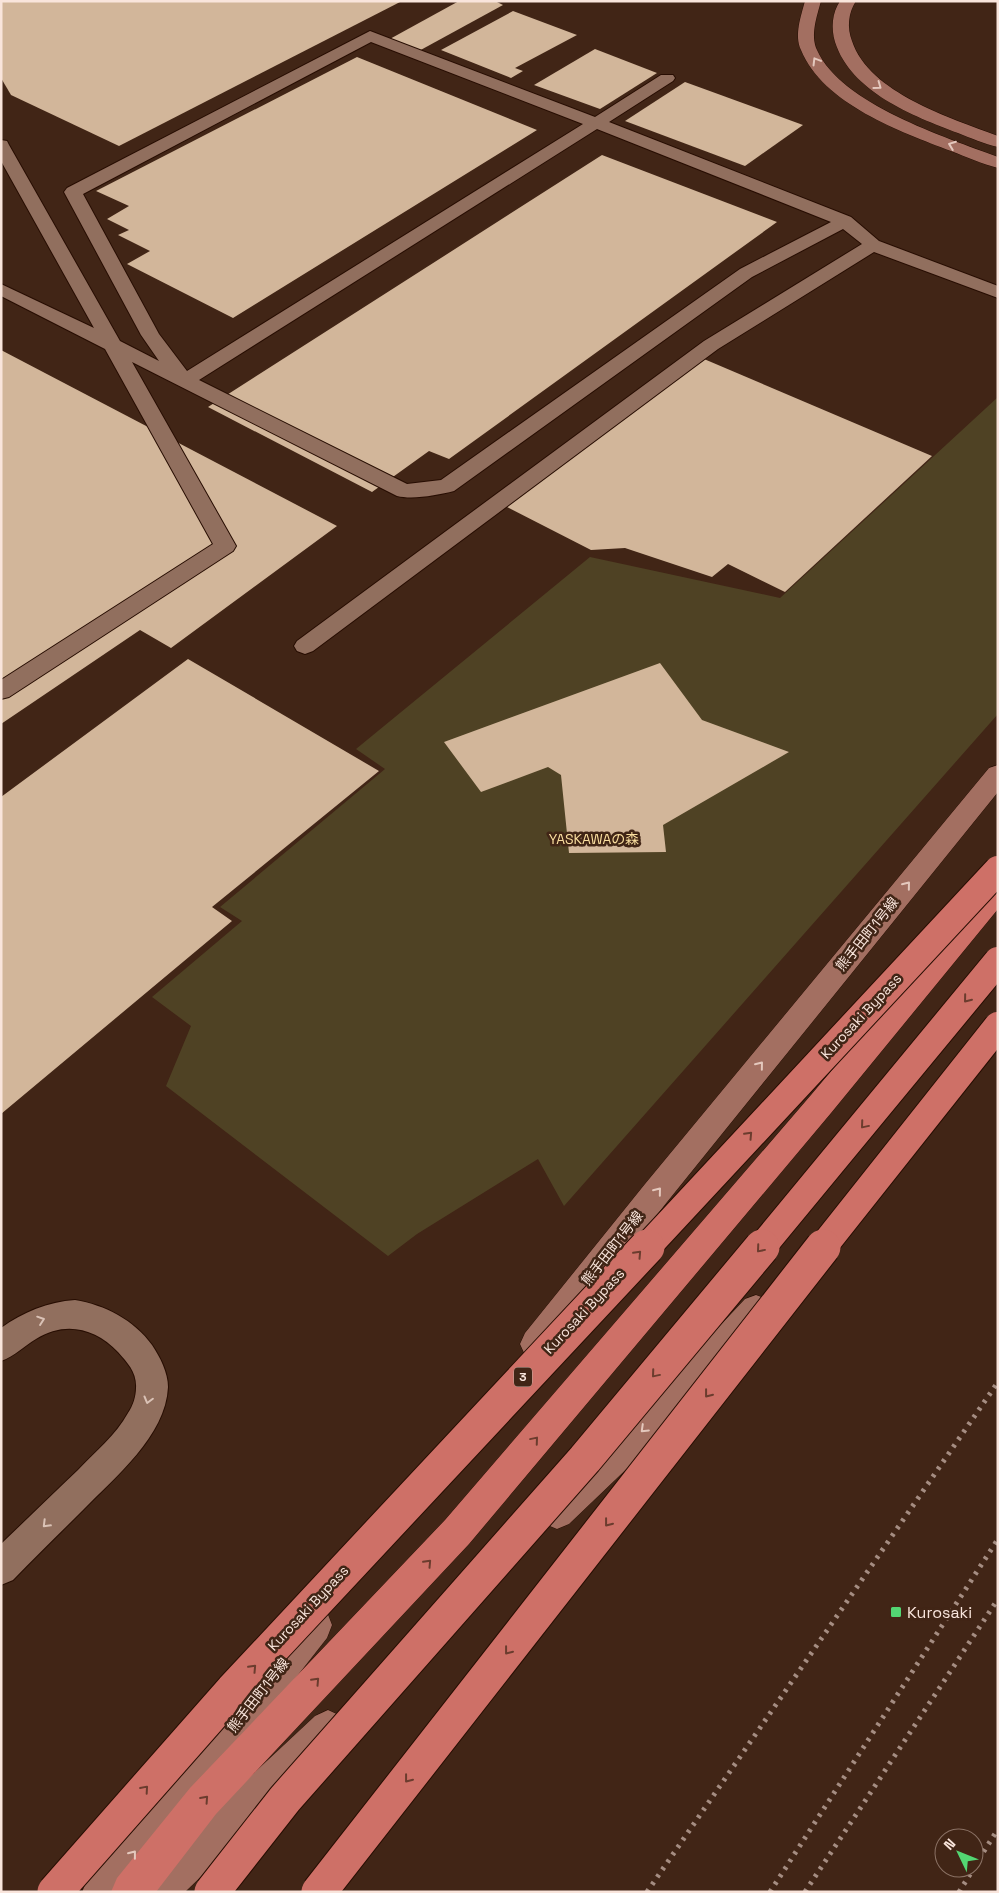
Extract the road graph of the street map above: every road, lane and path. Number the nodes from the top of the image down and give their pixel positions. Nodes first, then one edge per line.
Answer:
1 (813, 1) edge
2 (848, 1) edge
3 (667, 78) dead end
4 (596, 122) junction
5 (998, 142) edge
6 (1, 145) edge
7 (998, 163) edge
8 (845, 220) junction
9 (873, 245) junction
10 (1, 289) edge
11 (998, 293) edge
12 (112, 345) junction
13 (184, 381) junction
14 (305, 646) dead end
15 (1, 692) edge
16 (998, 774) edge
17 (998, 870) edge
18 (998, 890) edge
19 (998, 961) edge
20 (998, 1026) edge
21 (998, 1046) edge
22 (1, 1347) edge
23 (1, 1568) edge
24 (55, 1892) edge
25 (102, 1892) edge
26 (131, 1892) edge
27 (156, 1892) edge
28 (212, 1892) edge
29 (319, 1892) edge

7 -> 1 street
2 -> 5 street
3 - 4 lane
4 - 8 lane
4 - 13 lane
4 - 13 lane
6 - 12 lane
8 - 9 lane
8 - 13 lane
9 - 11 lane
9 - 14 lane
10 - 12 lane
12 - 13 lane
12 - 15 lane
25 -> 16 street, 熊手田町1号線
24 -> 17 highway, Kurosaki Bypass / 3, bridge
26 -> 18 highway
19 -> 28 highway, bridge
20 -> 29 highway, bridge
21 -> 27 street
22 -> 23 lane

